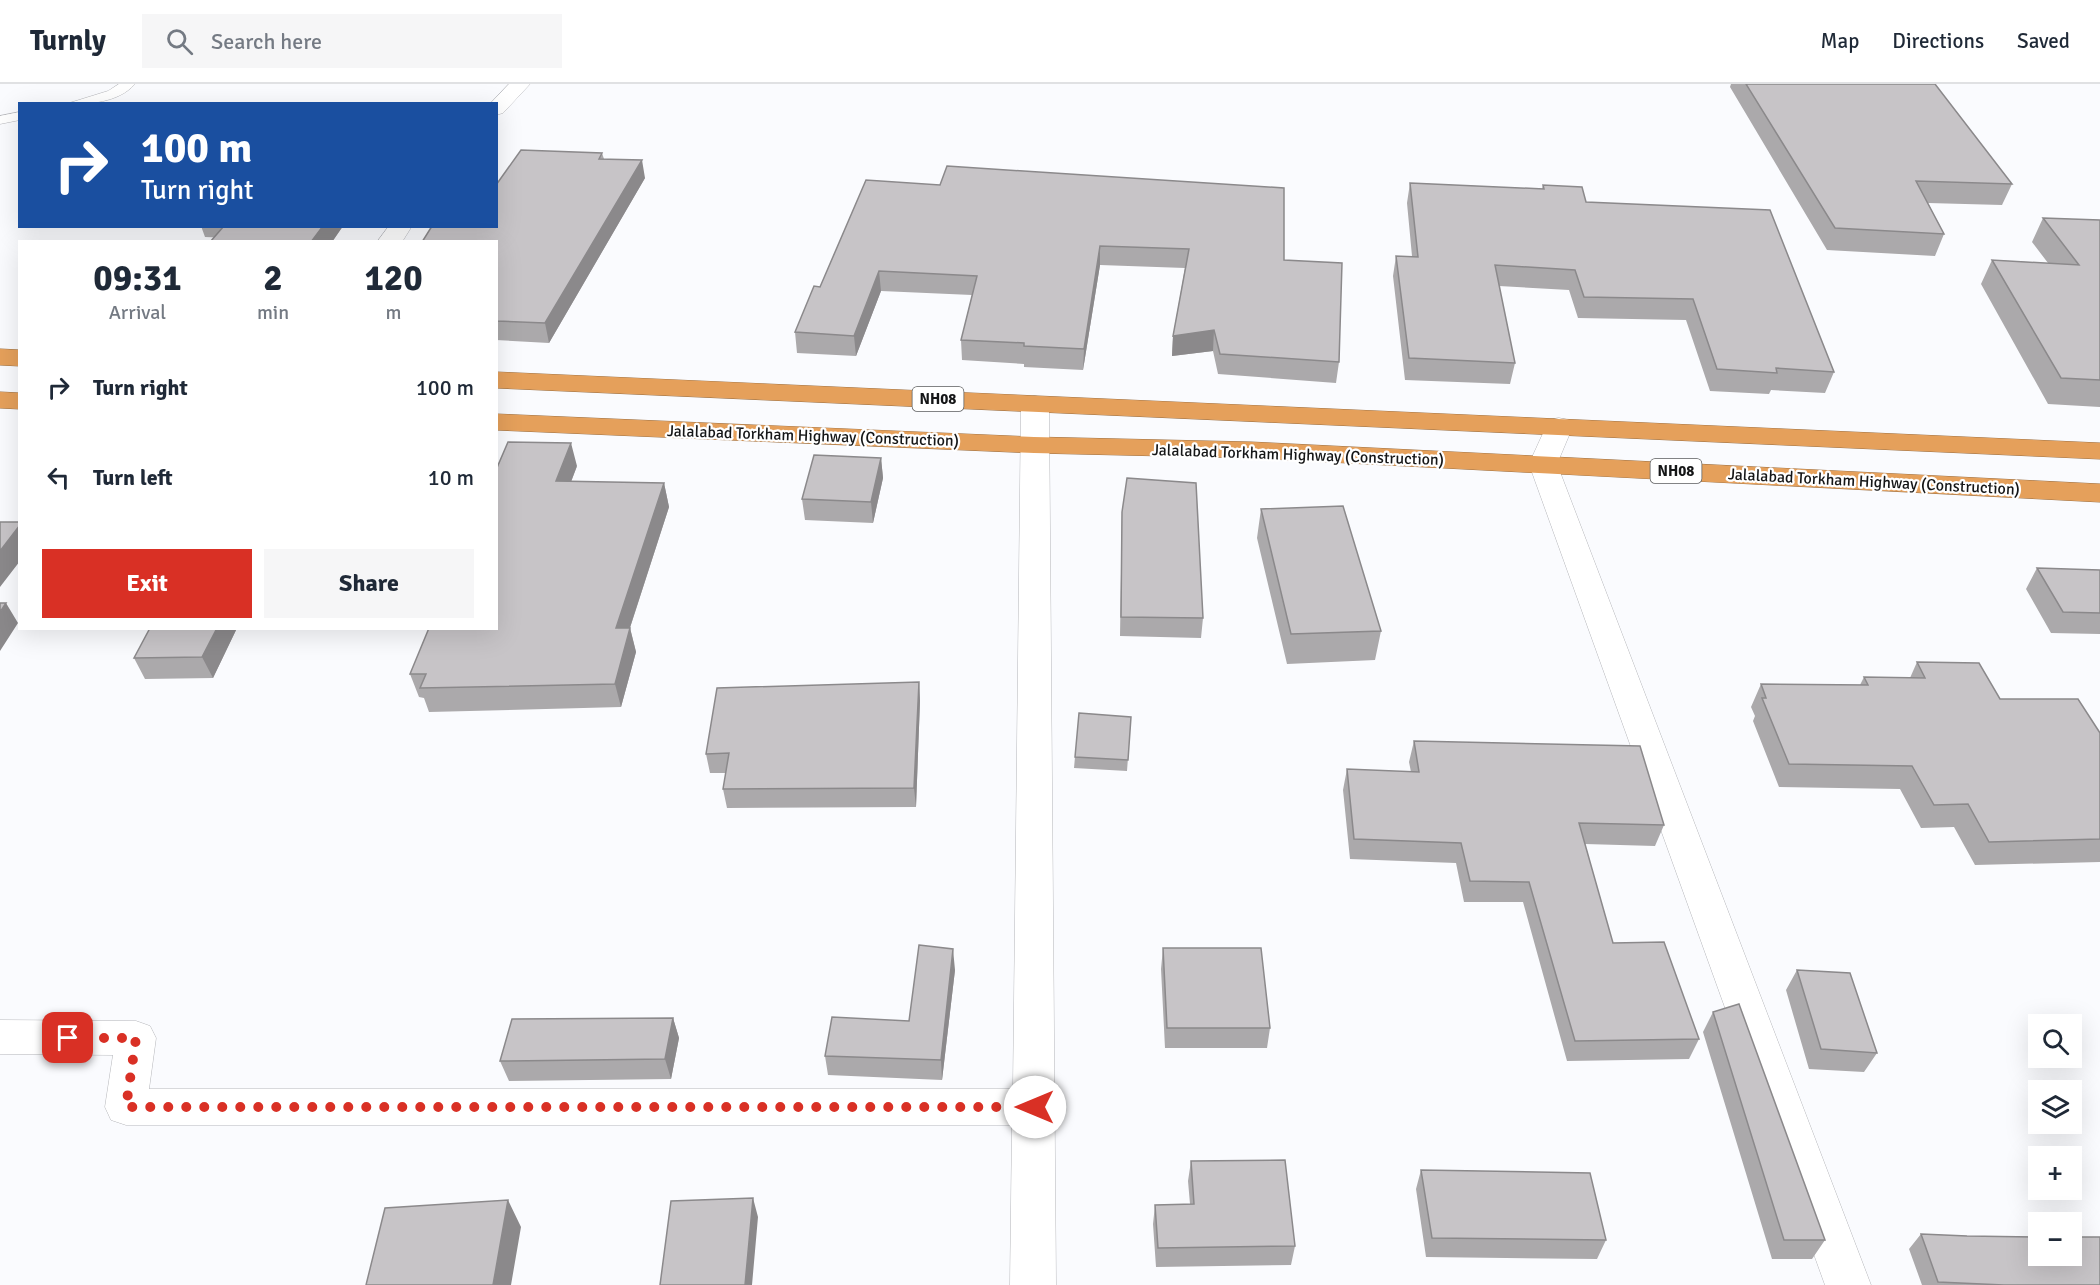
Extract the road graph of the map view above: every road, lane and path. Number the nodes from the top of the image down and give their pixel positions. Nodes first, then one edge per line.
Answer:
1 (128, 84) edge
2 (520, 84) edge
3 (80, 102) edge
4 (498, 107) edge
5 (18, 116) edge
6 (0, 120) edge
7 (0, 357) edge
8 (18, 358) edge
9 (498, 380) edge
10 (0, 400) edge
11 (18, 401) edge
12 (1035, 404) junction
13 (1379, 418) junction
14 (498, 422) edge
15 (1559, 426) junction
16 (1034, 445) junction
17 (1251, 450) junction
18 (2100, 451) edge
19 (1543, 464) junction
20 (2100, 493) edge
21 (0, 1037) edge
22 (1035, 1107) junction
23 (1033, 1285) edge
24 (1848, 1285) edge

1 - 3 lane
2 - 4 street
5 - 6 lane
7 - 8 highway
9 - 12 highway, NH08
10 - 11 highway
12 - 13 highway, NH08
12 - 16 street
13 - 15 highway, NH08
13 - 17 highway, NH08
14 - 16 highway, Jalalabad Torkham Highway (Construction) / NH08
15 - 18 highway, NH08
15 - 19 street
16 - 17 highway, Jalalabad Torkham Highway (Construction) / NH08
16 - 22 street
17 - 19 highway, Jalalabad Torkham Highway (Construction) / NH08
19 - 20 highway, Jalalabad Torkham Highway (Construction) / NH08
19 - 24 street
21 - 22 street
22 - 23 street

